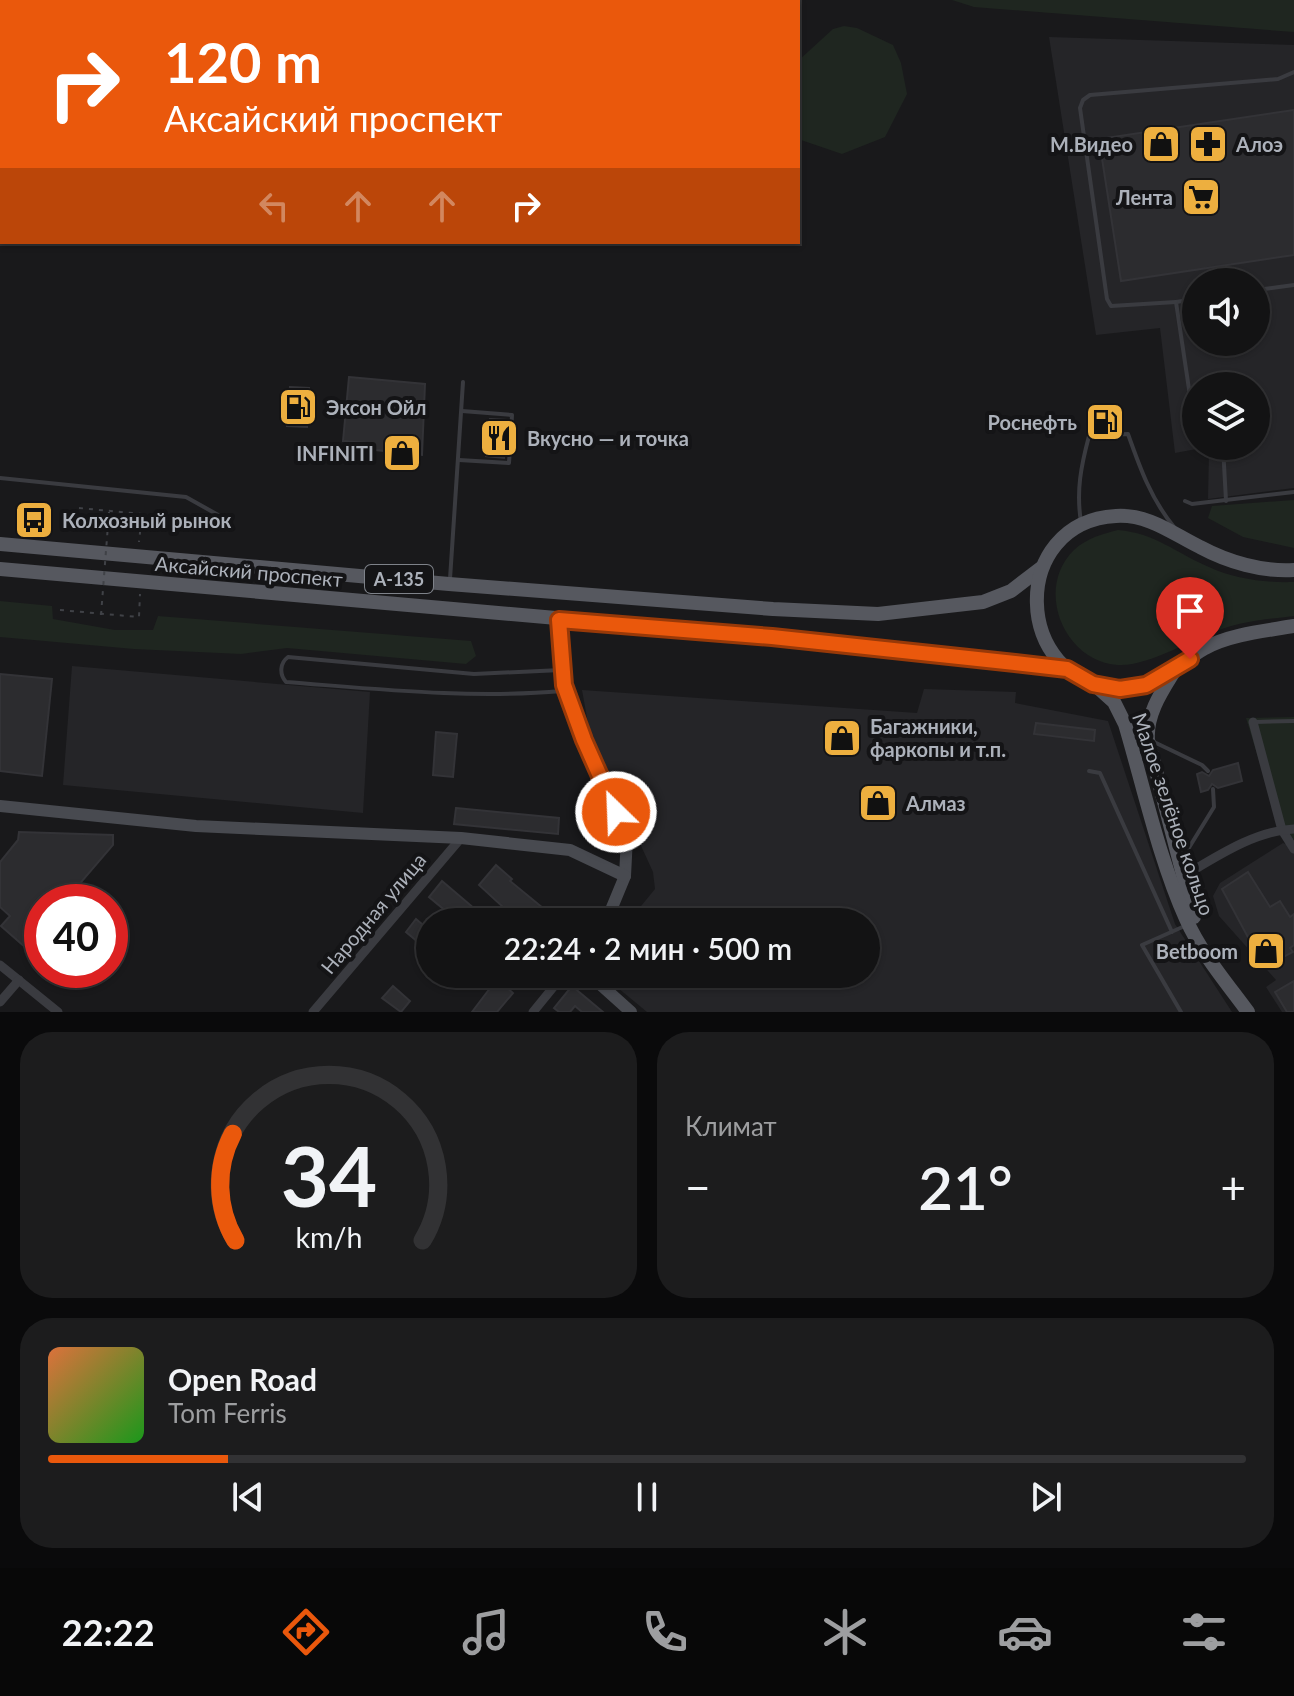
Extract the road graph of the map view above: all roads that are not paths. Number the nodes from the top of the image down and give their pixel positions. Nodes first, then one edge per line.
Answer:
1 (1294, 72) edge
2 (1294, 285) edge
3 (1270, 288) edge
4 (1182, 301) edge
5 (1176, 302) junction
6 (1186, 372) edge
7 (463, 382) dead end
8 (462, 411) junction
9 (459, 460) junction
10 (1224, 460) edge
11 (0, 478) edge
12 (1294, 492) edge
13 (1185, 501) dead end
14 (1226, 501) junction
15 (220, 516) dead end
16 (1082, 526) junction
17 (1181, 535) junction
18 (0, 544) edge
19 (1041, 568) junction
20 (0, 569) edge
21 (1294, 570) edge
22 (449, 584) junction
23 (559, 620) junction
24 (1294, 626) edge
25 (1067, 669) junction
26 (563, 670) junction
27 (1175, 670) junction
28 (1093, 684) junction
29 (566, 691) junction
30 (1294, 721) edge
31 (1253, 722) joint
32 (1148, 740) junction
33 (1089, 771) dead end
34 (1208, 771) dead end
35 (1213, 789) dead end
36 (0, 806) edge
37 (1294, 829) edge
38 (1282, 830) junction
39 (461, 838) junction
40 (1294, 849) edge
41 (1181, 870) junction
42 (625, 876) junction
43 (611, 908) edge
44 (1189, 924) junction
45 (1172, 932) junction
46 (1211, 962) junction
47 (0, 965) edge
48 (19, 980) junction
49 (553, 988) edge
50 (604, 988) edge
51 (0, 1002) edge
52 (58, 1012) edge
53 (313, 1012) edge
54 (533, 1012) edge
55 (631, 1012) edge
56 (1181, 1012) edge
57 (1248, 1012) edge

1 - 5 lane
2 - 3 lane
4 - 5 lane
5 - 6 lane
7 - 8 lane
8 - 9 lane
8 - 9 lane
9 - 22 lane
10 - 14 lane
11 - 15 lane
12 - 14 lane
13 - 14 lane
16 - 17 main road
16 - 17 lane
16 - 19 main road, Аксайский проспект
17 - 21 main road
18 - 22 main road, Аксайский проспект / А-135
19 - 22 main road, Аксайский проспект / А-135
19 - 25 main road
20 - 23 main road, Аксайский проспект / А-135
23 - 25 main road, Аксайский проспект / А-135
23 - 26 street
24 - 27 main road
25 - 28 main road
26 - 29 street
26 - 29 lane
27 - 28 main road
27 - 32 main road, Малое зелёное кольцо
28 - 44 main road, Малое зелёное кольцо
29 - 42 street
30 - 31 lane
31 - 38 street
32 - 34 lane
32 - 41 main road, Малое зелёное кольцо
33 - 45 lane
35 - 41 lane
36 - 39 street
37 - 38 street
38 - 40 street
38 - 41 street
39 - 42 street
39 - 53 street, Народная улица
41 - 46 main road, Малое зелёное кольцо
42 - 43 street
44 - 45 lane
44 - 46 main road, Малое зелёное кольцо
45 - 56 lane
46 - 57 main road, Малое зелёное кольцо
47 - 48 street
48 - 51 street
48 - 52 street
49 - 54 street
50 - 55 street

